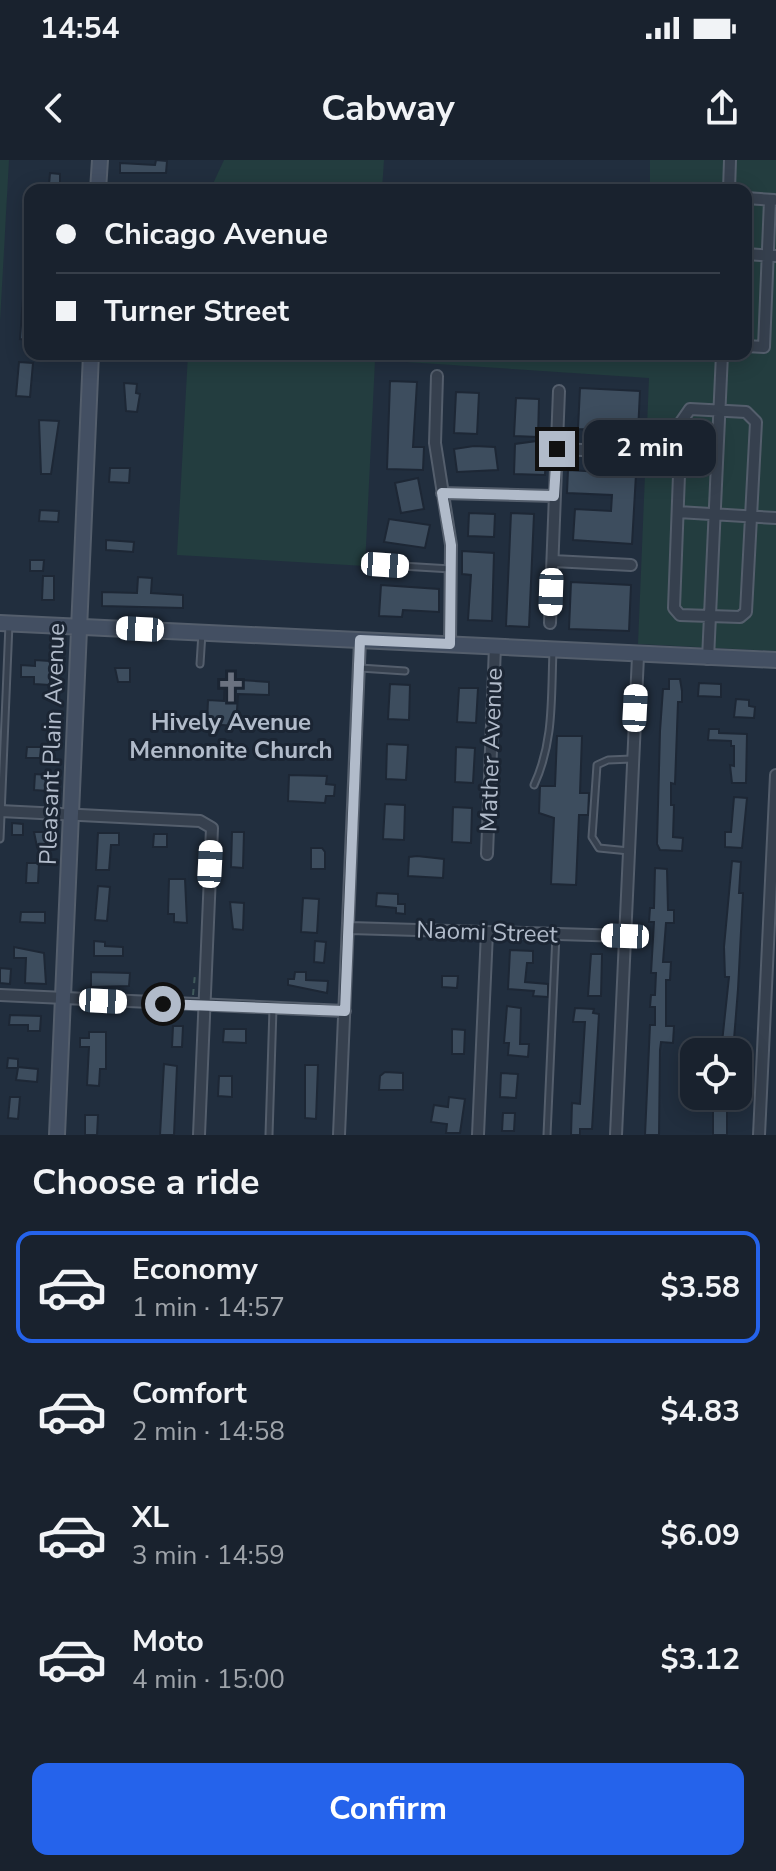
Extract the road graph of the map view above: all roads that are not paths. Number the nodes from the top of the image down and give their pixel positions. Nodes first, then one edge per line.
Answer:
1 (100, 160) edge
2 (730, 160) edge
3 (98, 184) edge
4 (729, 184) edge
5 (752, 198) edge
6 (773, 200) edge
7 (771, 256) edge
8 (752, 346) edge
9 (764, 347) junction
10 (776, 348) edge
11 (91, 360) edge
12 (722, 360) edge
13 (437, 376) dead end
14 (559, 391) dead end
15 (719, 410) junction
16 (557, 449) junction
17 (633, 452) dead end
18 (442, 493) junction
19 (554, 496) junction
20 (678, 512) junction
21 (715, 513) junction
22 (750, 516) junction
23 (776, 518) edge
24 (553, 561) junction
25 (385, 565) dead end
26 (631, 565) dead end
27 (452, 569) junction
28 (710, 615) junction
29 (4, 623) edge
30 (550, 623) dead end
31 (79, 626) junction
32 (202, 632) junction
33 (360, 640) junction
34 (450, 644) junction
35 (495, 646) junction
36 (553, 650) junction
37 (638, 656) junction
38 (708, 659) junction
39 (776, 660) edge
40 (200, 664) dead end
41 (359, 668) junction
42 (405, 671) dead end
43 (633, 759) junction
44 (776, 775) edge
45 (534, 785) dead end
46 (1, 811) edge
47 (72, 816) junction
48 (0, 839) edge
49 (629, 851) junction
50 (487, 854) dead end
51 (350, 928) junction
52 (487, 932) junction
53 (556, 934) junction
54 (625, 936) junction
55 (0, 995) edge
56 (63, 998) junction
57 (198, 1005) junction
58 (273, 1008) junction
59 (345, 1011) junction
60 (57, 1135) edge
61 (199, 1135) edge
62 (269, 1135) edge
63 (339, 1135) edge
64 (478, 1135) edge
65 (547, 1135) edge
66 (616, 1135) edge
67 (759, 1135) edge

1 - 3 street
2 - 4 street
5 - 6 street
6 - 7 street
7 - 9 street
8 - 9 street
9 - 10 street
11 - 31 street, Pleasant Plain Avenue
12 - 15 street
13 - 18 street
14 - 16 street
15 - 20 street
15 - 21 street
15 - 22 street
16 - 17 street
16 - 19 street
18 - 19 street
18 - 27 street
19 - 24 street
20 - 21 street
20 - 28 street
21 - 22 street
21 - 28 street
22 - 23 street
22 - 28 street
24 - 26 street
24 - 30 street
25 - 27 lane
27 - 34 street
28 - 38 street
29 - 31 street
29 - 46 lane
31 - 32 street
31 - 47 street, Pleasant Plain Avenue
32 - 33 street
32 - 40 lane
33 - 34 street
33 - 41 street
34 - 35 street
35 - 36 street
35 - 50 street, Mather Avenue
36 - 37 street
36 - 45 lane
37 - 38 street
37 - 43 street
38 - 39 street
41 - 42 lane
41 - 51 street
43 - 49 street
43 - 49 lane
44 - 67 street
46 - 47 street
46 - 48 lane
47 - 56 street, Pleasant Plain Avenue
47 - 57 street
49 - 54 street
51 - 52 street, Naomi Street
51 - 59 street
52 - 53 street, Naomi Street
52 - 64 street
53 - 54 street, Naomi Street
53 - 65 lane
54 - 66 street
55 - 56 street
56 - 57 street
56 - 60 street, Pleasant Plain Avenue
57 - 58 street
57 - 61 street
58 - 59 street
58 - 62 lane
59 - 63 street

